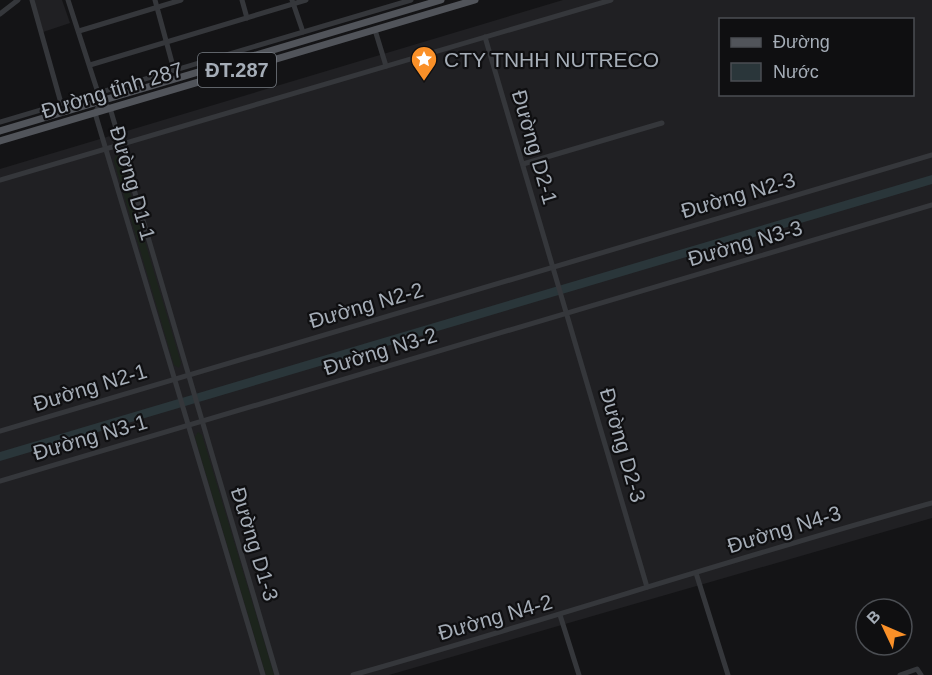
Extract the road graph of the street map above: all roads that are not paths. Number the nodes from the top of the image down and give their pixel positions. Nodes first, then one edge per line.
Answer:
1 (18, 0) edge
2 (32, 0) edge
3 (68, 0) edge
4 (155, 0) edge
5 (181, 0) edge
6 (242, 0) edge
7 (306, 0) edge
8 (411, 0) edge
9 (441, 0) edge
10 (475, 0) edge
11 (611, 0) edge
12 (293, 2) edge
13 (393, 3) edge
14 (157, 7) junction
15 (395, 14) junction
16 (0, 15) edge
17 (247, 18) junction
18 (397, 23) junction
19 (375, 30) junction
20 (79, 31) junction
21 (303, 32) junction
22 (485, 37) junction
23 (166, 42) junction
24 (90, 65) junction
25 (386, 66) junction
26 (174, 70) junction
27 (98, 92) junction
28 (101, 102) junction
29 (61, 103) junction
30 (110, 108) junction
31 (95, 113) junction
32 (0, 122) edge
33 (662, 123) dead end
34 (0, 131) edge
35 (0, 141) edge
36 (120, 145) junction
37 (106, 149) junction
38 (932, 155) edge
39 (523, 164) junction
40 (0, 180) edge
41 (932, 205) edge
42 (553, 267) junction
43 (567, 313) junction
44 (189, 375) junction
45 (174, 379) junction
46 (202, 422) junction
47 (189, 426) junction
48 (0, 431) edge
49 (0, 481) edge
50 (932, 503) edge
51 (696, 573) junction
52 (646, 588) junction
53 (560, 615) junction
54 (263, 675) edge
55 (277, 675) edge
56 (353, 675) edge
57 (579, 675) edge
58 (728, 675) edge
59 (900, 675) edge
60 (921, 675) edge

1 - 16 street
2 - 29 street
3 - 20 street
4 - 14 street
5 - 14 street
6 - 17 street
7 - 12 street
8 - 13 street
9 - 15 main road, Đường tỉnh 287 / ĐT.287
10 - 18 main road, Đường tỉnh 287 / ĐT.287
11 - 22 street
12 - 17 street
12 - 21 street
13 - 21 street
14 - 20 street
14 - 23 street
15 - 18 main road
15 - 28 main road, Đường tỉnh 287 / ĐT.287
17 - 23 street
18 - 19 main road, Đường tỉnh 287 / ĐT.287
19 - 25 street
19 - 30 main road, Đường tỉnh 287 / ĐT.287
20 - 24 street
21 - 26 street
22 - 25 street
22 - 39 street, Đường D2-1
23 - 24 street
23 - 26 street
24 - 27 street
25 - 36 street
26 - 27 street
27 - 28 street
27 - 29 street
28 - 30 street, Đường D1-1
28 - 31 street, Đường D1-1
28 - 34 main road, Đường tỉnh 287 / ĐT.287
29 - 32 street
30 - 31 main road, Đường tỉnh 287 / ĐT.287
30 - 36 street, Đường D1-1
31 - 35 main road, Đường tỉnh 287 / ĐT.287
31 - 37 street, Đường D1-1
33 - 39 street
36 - 37 street
36 - 44 street, Đường D1-1
37 - 40 street
37 - 45 street, Đường D1-1
38 - 42 street, Đường N2-3
39 - 42 street, Đường D2-1
41 - 43 street, Đường N3-3
42 - 43 street, Đường D2-1
42 - 44 street, Đường N2-2
43 - 46 street, Đường N3-2
43 - 52 street, Đường D2-3
44 - 45 street, Đường N2-1
44 - 46 street, Đường D1-1
45 - 47 street, Đường D1-1
45 - 48 street, Đường N2-1
46 - 47 street, Đường N3-2
46 - 55 street, Đường D1-3
47 - 49 street, Đường N3-1
47 - 54 street, Đường D1-3
50 - 51 street, Đường N4-3
51 - 52 street, Đường N4-3
51 - 58 street
52 - 53 street, Đường N4-2
53 - 56 street, Đường N4-2
53 - 57 street
59 - 60 street

